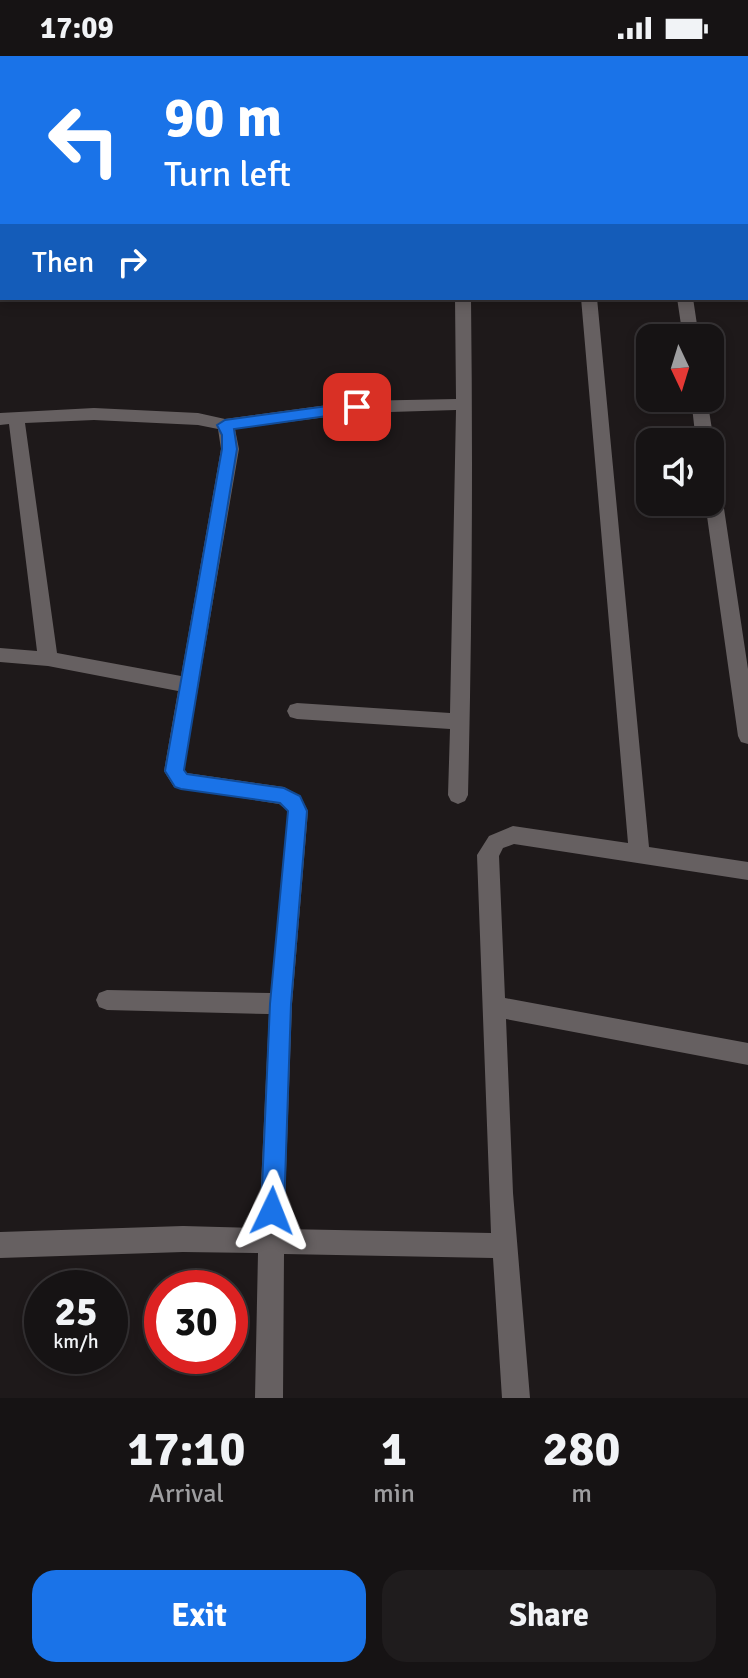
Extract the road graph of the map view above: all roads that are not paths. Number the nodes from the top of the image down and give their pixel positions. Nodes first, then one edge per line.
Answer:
1 (463, 300) edge
2 (589, 300) edge
3 (685, 300) edge
4 (689, 324) edge
5 (465, 404) junction
6 (8, 418) edge
7 (225, 425) junction
8 (716, 516) edge
9 (0, 655) edge
10 (48, 659) junction
11 (189, 685) junction
12 (297, 711) dead end
13 (460, 722) junction
14 (748, 736) edge
15 (458, 795) dead end
16 (639, 853) junction
17 (748, 871) edge
18 (107, 1000) dead end
19 (281, 1004) junction
20 (493, 1006) junction
21 (748, 1054) edge
22 (271, 1240) junction
23 (0, 1245) edge
24 (504, 1246) junction
25 (269, 1398) edge
26 (516, 1398) edge

1 - 5 street
2 - 16 street
3 - 4 street
5 - 7 street
5 - 13 street
6 - 7 street
6 - 10 street
7 - 11 street
8 - 14 street
9 - 10 street
10 - 11 street
11 - 19 street
12 - 13 street
13 - 15 street
16 - 17 street
16 - 20 street
18 - 19 street
19 - 22 street
20 - 21 street
20 - 24 street
22 - 23 street
22 - 24 street
22 - 25 street
24 - 26 street

